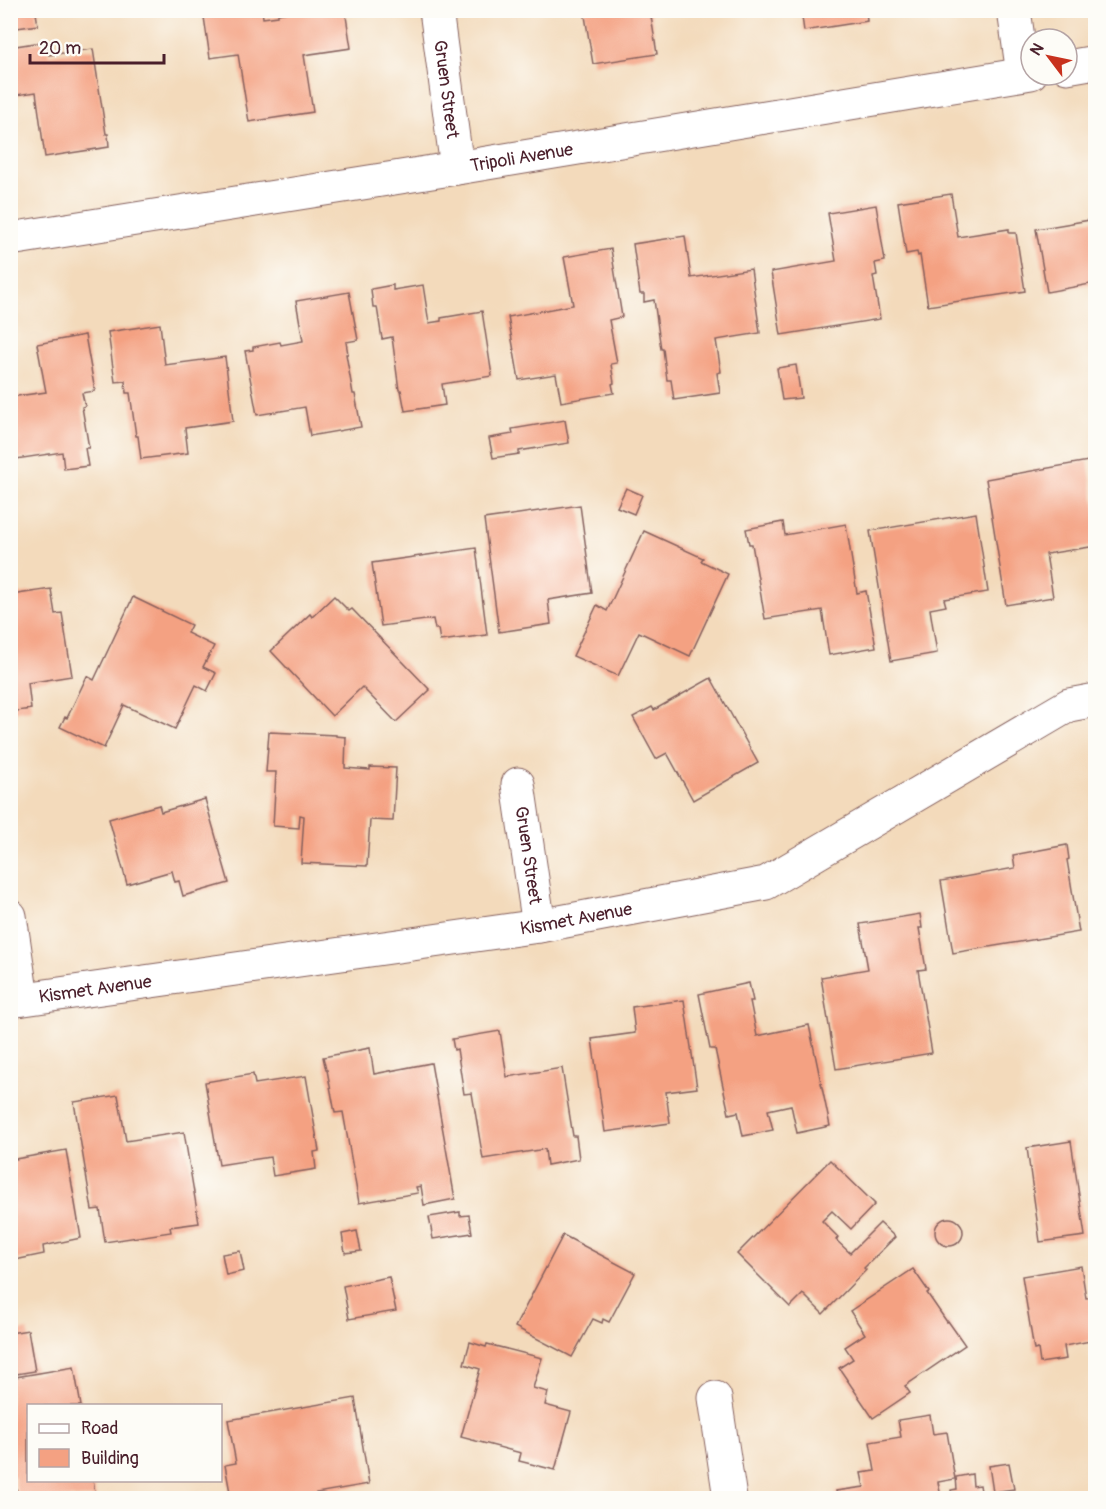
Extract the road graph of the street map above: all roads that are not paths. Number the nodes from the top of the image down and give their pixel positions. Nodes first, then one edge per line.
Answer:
1 (436, 10) edge
2 (1014, 10) edge
3 (1019, 34) edge
4 (1095, 62) edge
5 (1079, 65) edge
6 (1019, 74) edge
7 (456, 168) junction
8 (10, 239) edge
9 (1095, 700) edge
10 (518, 784) dead end
11 (10, 916) edge
12 (539, 926) junction
13 (16, 1000) edge
14 (715, 1398) dead end
15 (730, 1498) edge

1 - 7 street, Gruen Street
2 - 3 street
4 - 5 street
6 - 7 street, Tripoli Avenue
7 - 8 street, Tripoli Avenue
9 - 12 street, Kismet Avenue
10 - 12 street, Gruen Street
11 - 13 street
12 - 13 street, Kismet Avenue
14 - 15 street

